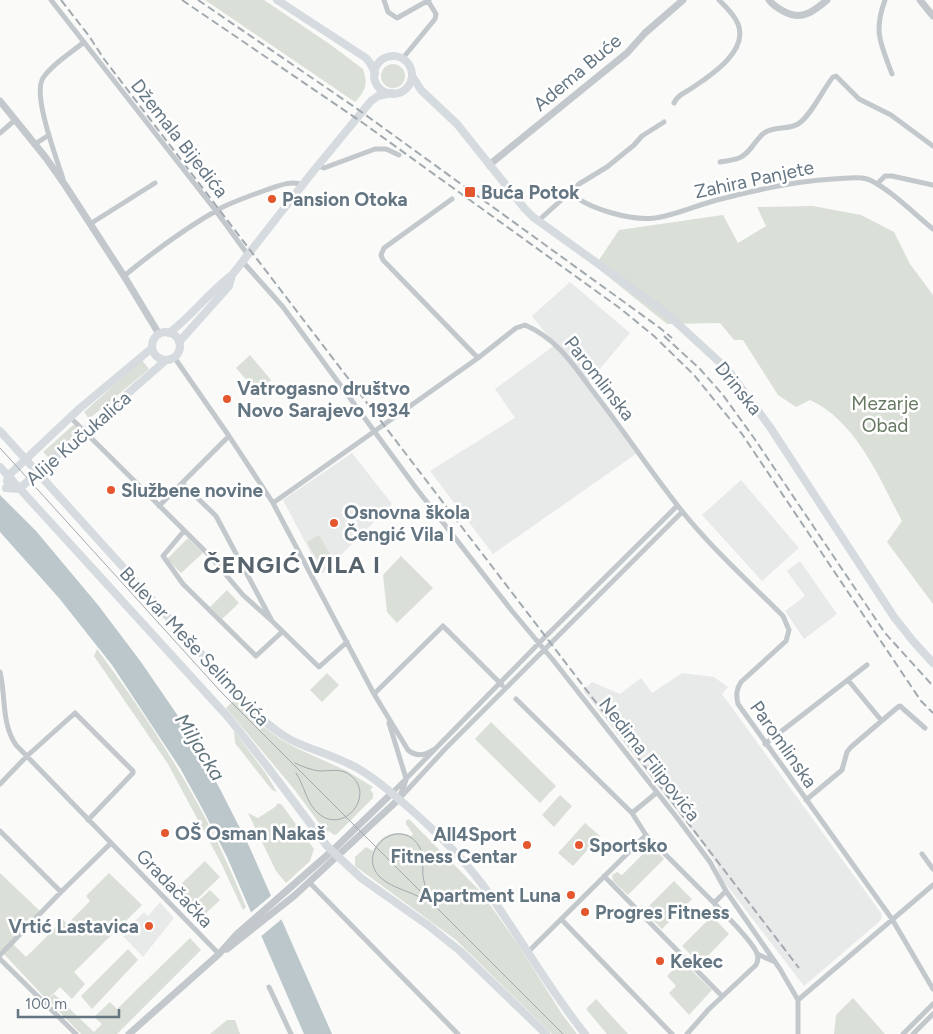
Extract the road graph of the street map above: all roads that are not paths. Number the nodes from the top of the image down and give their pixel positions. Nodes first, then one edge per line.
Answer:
1 (51, 0) edge
2 (277, 0) edge
3 (384, 0) edge
4 (429, 0) edge
5 (682, 0) edge
6 (718, 0) edge
7 (769, 0) edge
8 (827, 0) edge
9 (885, 0) edge
10 (920, 0) edge
11 (933, 16) edge
12 (84, 42) junction
13 (366, 58) junction
14 (384, 58) junction
15 (402, 58) junction
16 (892, 74) dead end
17 (412, 76) junction
18 (375, 77) junction
19 (421, 90) junction
20 (403, 91) junction
21 (392, 93) junction
22 (0, 101) edge
23 (371, 101) junction
24 (674, 103) dead end
25 (15, 120) junction
26 (664, 122) dead end
27 (0, 133) edge
28 (50, 135) junction
29 (35, 144) junction
30 (933, 146) edge
31 (400, 155) dead end
32 (720, 162) dead end
33 (489, 165) junction
34 (318, 166) junction
35 (155, 183) dead end
36 (877, 184) junction
37 (65, 185) junction
38 (303, 185) junction
39 (933, 185) edge
40 (570, 192) junction
41 (452, 200) dead end
42 (216, 211) junction
43 (538, 221) junction
44 (90, 224) junction
45 (933, 229) edge
46 (245, 258) junction
47 (232, 275) junction
48 (124, 276) junction
49 (169, 333) junction
50 (159, 334) junction
51 (179, 342) junction
52 (152, 348) junction
53 (170, 358) junction
54 (478, 358) junction
55 (70, 418) junction
56 (0, 431) edge
57 (374, 431) junction
58 (85, 433) junction
59 (229, 436) junction
60 (25, 460) junction
61 (0, 467) edge
62 (38, 474) junction
63 (8, 476) junction
64 (182, 483) junction
65 (19, 490) junction
66 (3, 491) edge
67 (273, 503) junction
68 (159, 506) junction
69 (678, 506) junction
70 (682, 512) junction
71 (184, 531) junction
72 (272, 621) junction
73 (282, 632) junction
74 (347, 642) junction
75 (540, 644) junction
76 (544, 649) junction
77 (933, 663) edge
78 (867, 666) dead end
79 (0, 672) edge
80 (848, 680) junction
81 (500, 683) junction
82 (506, 689) junction
83 (374, 694) junction
84 (516, 699) dead end
85 (388, 718) junction
86 (881, 720) junction
87 (925, 728) dead end
88 (765, 744) junction
89 (433, 750) junction
90 (27, 756) junction
91 (406, 780) junction
92 (0, 784) edge
93 (655, 794) dead end
94 (396, 796) junction
95 (806, 800) junction
96 (632, 813) junction
97 (88, 820) junction
98 (0, 831) edge
99 (646, 834) junction
100 (111, 843) junction
101 (335, 854) junction
102 (922, 854) dead end
103 (933, 869) edge
104 (604, 876) junction
105 (309, 882) junction
106 (933, 885) edge
107 (726, 891) junction
108 (61, 892) junction
109 (284, 899) junction
110 (714, 903) junction
111 (561, 919) junction
112 (892, 919) junction
113 (528, 952) junction
114 (219, 954) junction
115 (757, 954) junction
116 (0, 957) edge
117 (774, 961) junction
118 (269, 987) dead end
119 (933, 989) edge
120 (722, 996) junction
121 (798, 1000) junction
122 (933, 1004) edge
123 (933, 1014) edge
124 (76, 1034) edge
125 (129, 1034) edge
126 (291, 1034) edge
127 (458, 1034) edge
128 (546, 1034) edge
129 (585, 1034) edge
130 (672, 1034) edge
131 (688, 1034) edge
132 (798, 1034) edge
133 (903, 1034) edge
134 (913, 1034) edge

1 - 12 street, Džemala Bijedića
2 - 13 main road
3 - 4 street
4 - 15 street
5 - 33 street, Adema Buće
6 - 24 street
7 - 8 street
9 - 16 street
10 - 11 street
12 - 28 street
12 - 42 street, Džemala Bijedića
13 - 14 main road
13 - 18 main road
14 - 15 main road
14 - 18 main road
15 - 17 main road
17 - 19 main road, Drinska
17 - 20 main road
18 - 21 main road
18 - 23 main road
19 - 20 main road
19 - 33 main road, Drinska
20 - 21 main road
21 - 23 main road
22 - 25 street
23 - 34 main road
25 - 27 street
25 - 29 street
26 - 40 street
28 - 29 street
28 - 37 street
29 - 37 street
30 - 32 street
31 - 34 street
33 - 43 main road, Drinska
34 - 38 main road
35 - 44 street
36 - 39 street
36 - 40 street, Zahira Panjete
36 - 45 street, Zahira Panjete
37 - 44 street
38 - 42 street
38 - 46 main road
40 - 43 street
41 - 54 street
42 - 46 street, Džemala Bijedića
42 - 48 street
43 - 77 main road, Drinska
44 - 48 street
46 - 47 main road
46 - 57 street, Džemala Bijedića
47 - 49 main road
47 - 51 main road
48 - 50 street
49 - 50 main road
49 - 51 main road
50 - 52 main road
51 - 53 main road
52 - 53 main road
52 - 55 main road, Alije Kučukalića
53 - 58 main road, Alije Kučukalića
53 - 59 street
54 - 57 street, Paromlinska
54 - 69 street, Paromlinska
55 - 58 street
55 - 60 main road, Alije Kučukalića
56 - 60 main road, Bulevar Meše Selimovića
57 - 67 street, Paromlinska
57 - 75 street, Nedima Filipovića
58 - 62 main road, Alije Kučukalića
58 - 68 street
59 - 64 street
59 - 67 street
60 - 62 main road, Bulevar Meše Selimovića
60 - 63 main road, Alije Kučukalića
61 - 63 main road, Bulevar Meše Selimovića
62 - 65 main road, Alije Kučukalića
62 - 94 main road, Bulevar Meše Selimovića
63 - 65 main road, Bulevar Meše Selimovića
63 - 66 main road, Alije Kučukalića
64 - 68 street
64 - 72 street
65 - 66 main road, Alije Kučukalića
65 - 101 main road, Bulevar Meše Selimovića
67 - 74 street
68 - 71 street
69 - 70 street, Paromlinska
69 - 75 street
70 - 76 street
70 - 88 street, Paromlinska
71 - 72 street
71 - 73 street
72 - 73 street
73 - 74 street
74 - 83 street
75 - 76 street, Nedima Filipovića
75 - 81 street
76 - 82 street
76 - 107 street, Nedima Filipovića
78 - 80 street
79 - 90 street, Gradačačka
80 - 86 street
80 - 88 street
81 - 82 street
81 - 83 street
81 - 89 street
82 - 94 street
83 - 85 street
84 - 96 street
85 - 89 street
85 - 91 street
86 - 87 street
86 - 95 street
88 - 95 street, Paromlinska
89 - 91 street
90 - 92 street
90 - 97 street, Gradačačka
90 - 97 street
91 - 94 street
93 - 96 street, Nedima Filipovića
94 - 101 street
94 - 113 main road, Bulevar Meše Selimovića
95 - 112 street, Paromlinska
96 - 99 street
97 - 100 street, Gradačačka
98 - 108 street
99 - 104 street
99 - 110 street
100 - 108 street, Gradačačka
100 - 114 street, Gradačačka
101 - 105 street
101 - 109 street
101 - 128 main road, Bulevar Meše Selimovića
102 - 103 street
104 - 111 street
104 - 120 street
105 - 109 street
105 - 127 street
106 - 112 street
107 - 110 street
107 - 117 street, Nedima Filipovića
108 - 116 street, Gradačačka
109 - 114 street
110 - 115 street
111 - 113 street
111 - 130 street
112 - 119 street, Paromlinska
112 - 121 street
113 - 129 main road, Bulevar Meše Selimovića
114 - 125 street
115 - 117 street
115 - 120 street
116 - 124 street
117 - 121 street, Nedima Filipovića
118 - 126 street
120 - 131 street
121 - 132 street
122 - 133 street
123 - 134 street

